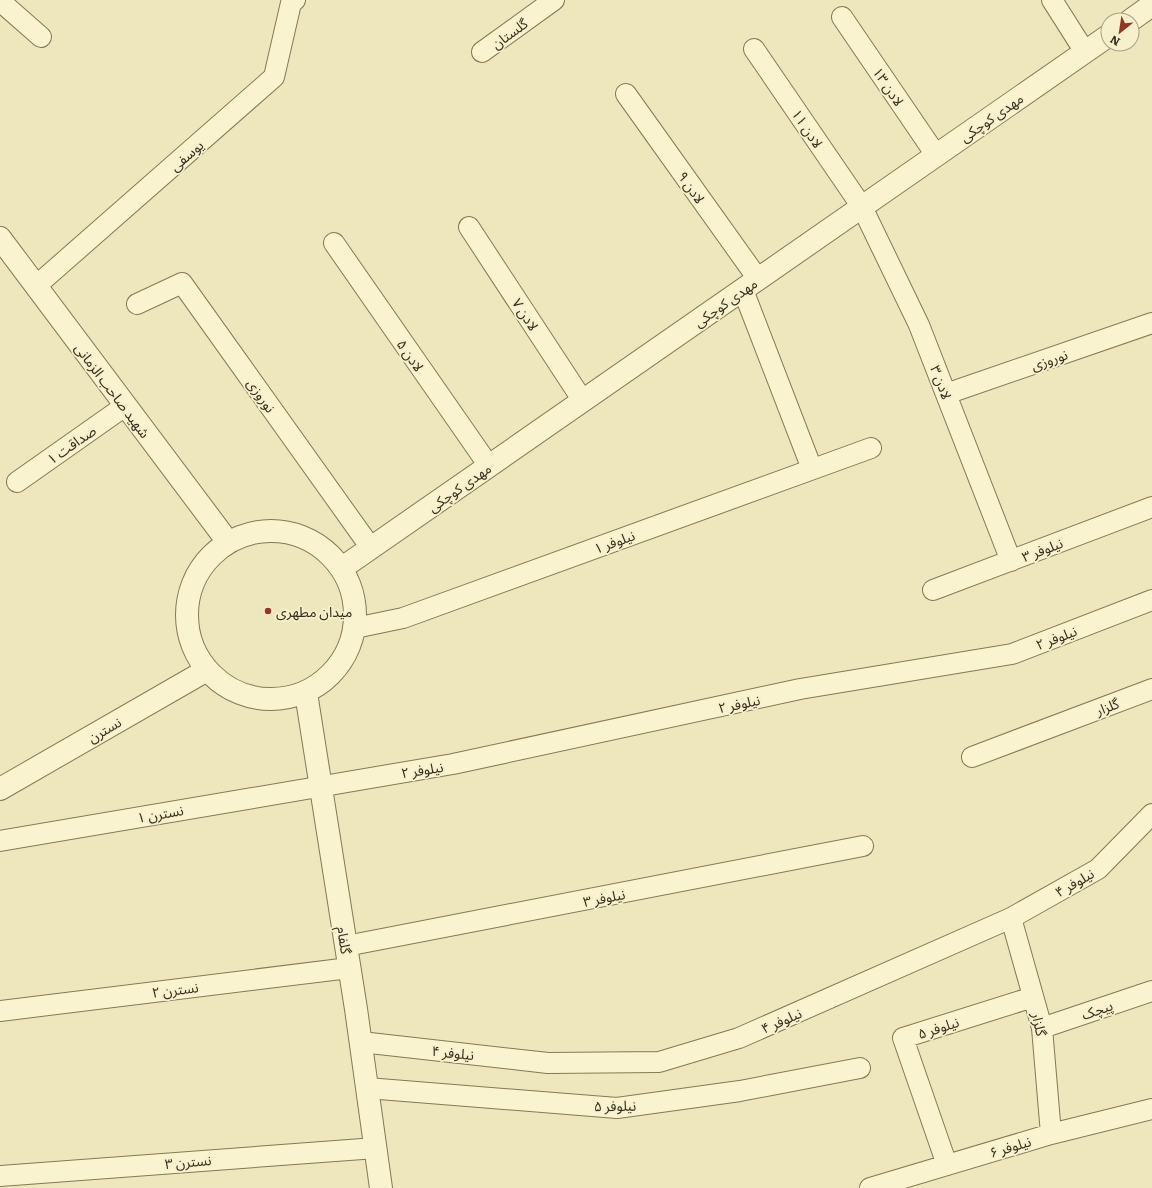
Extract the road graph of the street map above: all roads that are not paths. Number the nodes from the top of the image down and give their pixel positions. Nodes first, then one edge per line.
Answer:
1 (295, 0) edge
2 (554, 0) edge
3 (1052, 0) edge
4 (0, 1) edge
5 (1152, 5) edge
6 (1140, 14) edge
7 (842, 17) dead end
8 (40, 37) dead end
9 (1100, 42) edge
10 (754, 49) dead end
11 (482, 52) dead end
12 (1086, 52) junction
13 (626, 94) dead end
14 (936, 156) junction
15 (862, 207) junction
16 (469, 227) dead end
17 (0, 238) edge
18 (334, 243) dead end
19 (750, 285) junction
20 (36, 286) junction
21 (137, 304) dead end
22 (1152, 323) edge
23 (946, 394) junction
24 (583, 401) junction
25 (125, 406) junction
26 (871, 448) dead end
27 (489, 466) junction
28 (812, 470) junction
29 (18, 482) dead end
30 (1152, 507) edge
31 (228, 542) junction
32 (371, 548) junction
33 (1011, 561) junction
34 (342, 568) junction
35 (933, 590) dead end
36 (1152, 600) edge
37 (355, 628) junction
38 (207, 670) junction
39 (1152, 689) edge
40 (306, 693) junction
41 (972, 757) dead end
42 (320, 786) junction
43 (0, 789) edge
44 (1152, 814) edge
45 (0, 841) edge
46 (862, 846) dead end
47 (1011, 918) junction
48 (346, 946) junction
49 (349, 968) junction
50 (1152, 991) edge
51 (1033, 996) junction
52 (0, 1011) edge
53 (1042, 1028) junction
54 (360, 1042) junction
55 (860, 1068) dead end
56 (367, 1088) junction
57 (1152, 1108) edge
58 (1051, 1134) junction
59 (376, 1148) junction
60 (946, 1165) junction
61 (0, 1176) edge
62 (381, 1188) edge
63 (870, 1188) edge

1 - 20 street, یوسفی
2 - 11 street, گلستان
3 - 12 street
4 - 8 street
5 - 6 street
7 - 14 street, لادن ۱۳
9 - 12 street, مهدی کوچکی
10 - 15 street, لادن ۱۱
12 - 14 street, مهدی کوچکی
13 - 19 street, لادن ۹
14 - 15 street, مهدی کوچکی
15 - 19 street, مهدی کوچکی
15 - 23 street, لادن ۳
16 - 24 street, لادن ۷
17 - 20 street, شهید صاحب الزمانی
18 - 27 street, لادن ۵
19 - 24 street, مهدی کوچکی
19 - 28 street, لادن ۹
20 - 25 street, شهید صاحب الزمانی
21 - 32 street, نوروزی
22 - 23 street, نوروزی
23 - 33 street, لادن ۳
24 - 27 street, مهدی کوچکی
25 - 29 street, صداقت ۱
25 - 31 street, شهید صاحب الزمانی
26 - 28 street, نیلوفر ۱
27 - 32 street, مهدی کوچکی
28 - 37 street, نیلوفر ۱
30 - 33 street, نیلوفر ۳
31 - 34 street
31 - 38 street
32 - 34 street, مهدی کوچکی
33 - 35 street, نیلوفر ۳
34 - 37 street
36 - 42 street, نیلوفر ۲
37 - 40 street
38 - 40 street
38 - 43 street, نسترن
39 - 41 street, گلزار
40 - 42 street, گلفام
42 - 45 street, نسترن ۱
42 - 48 street, گلفام
44 - 47 street, نیلوفر ۴
46 - 48 street, نیلوفر ۳
47 - 51 street, گلزار
47 - 54 street, نیلوفر ۴
48 - 49 street, گلفام
49 - 52 street, نسترن ۲
49 - 54 street, گلفام
50 - 53 street, پیچک
51 - 53 street, گلزار
51 - 60 street, نیلوفر ۵
53 - 58 street, گلزار
54 - 56 street, گلفام
55 - 56 street, نیلوفر ۵
56 - 59 street, گلفام
57 - 58 street, نیلوفر ۶
58 - 60 street, نیلوفر ۶
59 - 61 street, نسترن ۳
59 - 62 street, گلفام
60 - 63 street, نیلوفر ۶

